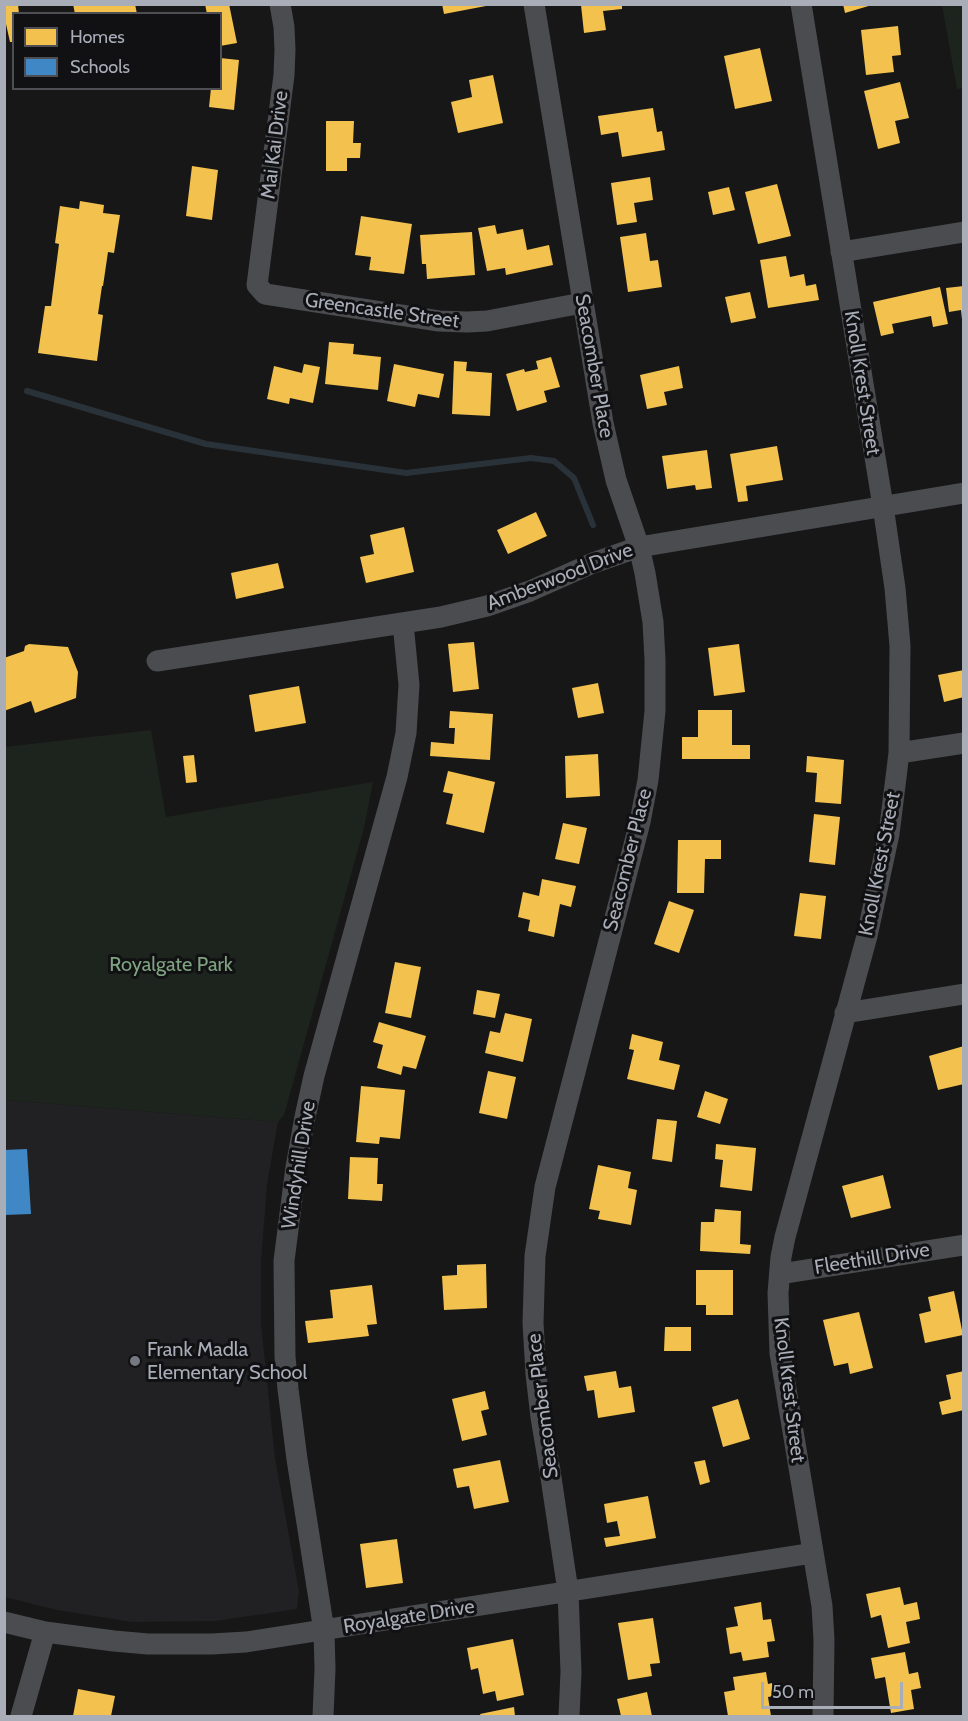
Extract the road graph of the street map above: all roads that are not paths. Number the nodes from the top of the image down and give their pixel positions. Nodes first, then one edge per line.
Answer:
1 (280, 4) edge
2 (534, 4) edge
3 (801, 4) edge
4 (963, 232) edge
5 (841, 252) junction
6 (257, 285) joint
7 (582, 303) junction
8 (963, 493) edge
9 (883, 506) junction
10 (639, 548) junction
11 (403, 622) junction
12 (157, 661) dead end
13 (963, 743) edge
14 (899, 753) junction
15 (963, 994) edge
16 (845, 1013) junction
17 (963, 1245) edge
18 (780, 1274) junction
19 (813, 1553) junction
20 (568, 1591) junction
21 (4, 1622) edge
22 (324, 1631) junction
23 (45, 1632) junction
24 (21, 1716) edge
25 (323, 1716) edge
26 (569, 1716) edge
27 (823, 1716) edge

1 - 6 street, Mai Kai Drive
2 - 7 street, Seacomber Place
3 - 5 street, Knoll Krest Street
4 - 5 street
5 - 9 street, Knoll Krest Street
6 - 7 street, Greencastle Street
7 - 10 street, Seacomber Place
8 - 9 street, Amberwood Drive
9 - 10 street, Amberwood Drive
9 - 14 street, Knoll Krest Street
10 - 11 street, Amberwood Drive
10 - 20 street, Seacomber Place
11 - 12 street, Amberwood Drive
11 - 22 street, Windyhill Drive
13 - 14 street
14 - 16 street, Knoll Krest Street
15 - 16 street
16 - 18 street, Knoll Krest Street
17 - 18 street, Fleethill Drive
18 - 19 street, Knoll Krest Street
19 - 20 street, Royalgate Drive
19 - 27 street, Knoll Krest Street
20 - 22 street, Royalgate Drive
20 - 26 street, Seacomber Place
21 - 23 street, Royalgate Drive
22 - 23 street, Royalgate Drive
22 - 25 street, Windyhill Drive
23 - 24 street

